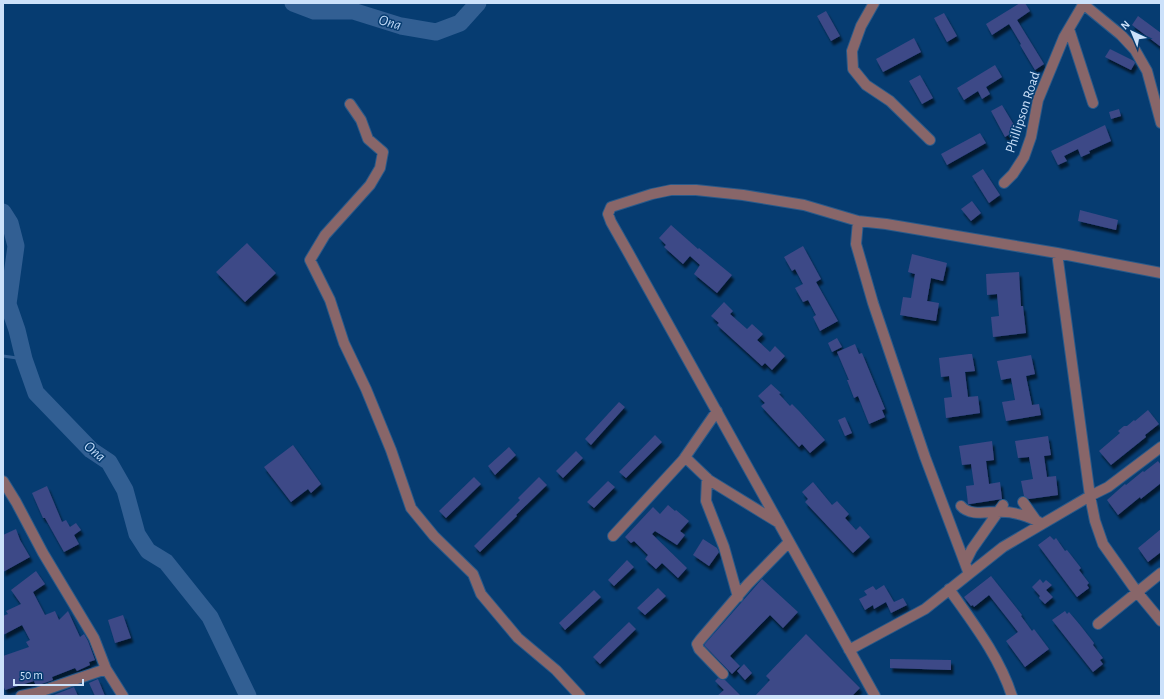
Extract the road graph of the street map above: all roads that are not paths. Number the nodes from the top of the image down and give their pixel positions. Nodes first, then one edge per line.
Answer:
1 (874, 3) edge
2 (1083, 3) edge
3 (1069, 29) junction
4 (1093, 103) dead end
5 (350, 104) dead end
6 (1161, 123) edge
7 (930, 140) dead end
8 (1004, 183) dead end
9 (858, 221) junction
10 (1057, 254) junction
11 (1161, 273) edge
12 (717, 411) junction
13 (1161, 447) edge
14 (685, 457) junction
15 (707, 478) junction
16 (3, 481) edge
17 (1090, 496) junction
18 (1023, 502) dead end
19 (961, 506) dead end
20 (1000, 508) junction
21 (1039, 521) junction
22 (779, 523) junction
23 (614, 536) dead end
24 (789, 542) junction
25 (965, 563) junction
26 (1161, 573) edge
27 (969, 574) junction
28 (949, 589) junction
29 (1136, 592) junction
30 (738, 596) junction
31 (1161, 622) edge
32 (1098, 624) dead end
33 (849, 650) junction
34 (106, 669) junction
35 (723, 674) dead end
36 (21, 696) edge
37 (123, 696) edge
38 (580, 696) edge
39 (875, 696) edge
40 (1012, 696) edge

1 - 7 street
2 - 3 street, Phillipson Road
2 - 6 street
3 - 4 street
3 - 8 street, Phillipson Road
5 - 38 street
9 - 10 street
9 - 12 street
9 - 25 street
10 - 11 street
10 - 17 street
12 - 14 street
12 - 22 street
13 - 17 street
14 - 15 street
14 - 23 street
15 - 22 street
15 - 30 street
16 - 34 street
17 - 21 street
17 - 29 street
18 - 21 street
19 - 20 street
20 - 21 street
20 - 25 street
21 - 27 street
22 - 24 street
24 - 30 street
24 - 33 street
25 - 27 street
26 - 29 street
27 - 28 street
28 - 33 street
28 - 40 street
29 - 31 street
29 - 32 street
30 - 35 street
33 - 39 street
34 - 36 street
34 - 37 street

